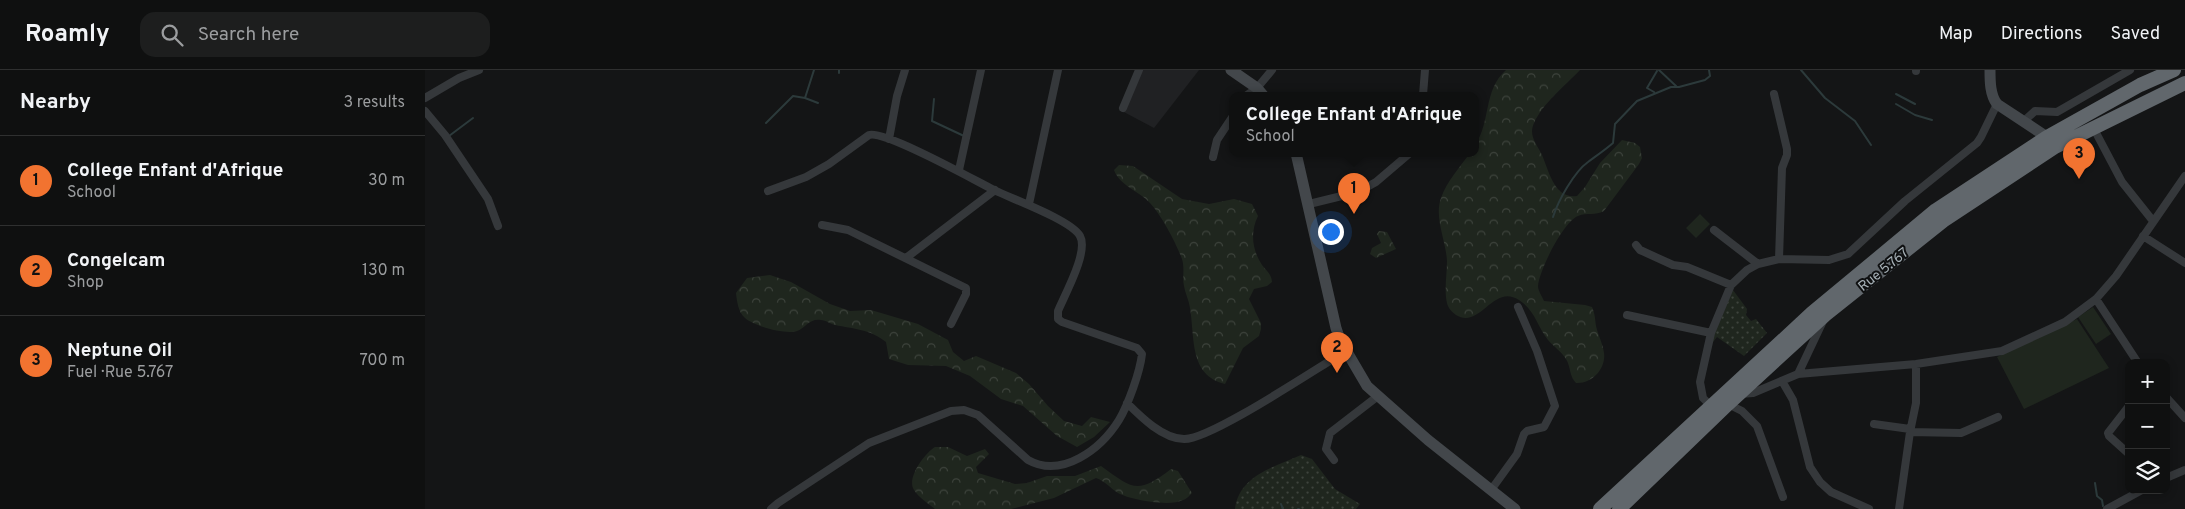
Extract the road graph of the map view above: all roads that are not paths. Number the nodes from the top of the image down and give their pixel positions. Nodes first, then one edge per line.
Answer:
1 (479, 70) edge
2 (905, 70) edge
3 (981, 70) edge
4 (1058, 70) edge
5 (1139, 70) edge
6 (1231, 70) edge
7 (1272, 70) edge
8 (1425, 70) edge
9 (1990, 70) edge
10 (2131, 70) edge
11 (2174, 70) edge
12 (2185, 83) edge
13 (1260, 92) edge
14 (1423, 92) edge
15 (1774, 94) dead end
16 (425, 98) edge
17 (1997, 104) junction
18 (1123, 108) dead end
19 (425, 111) edge
20 (2024, 121) junction
21 (1229, 122) edge
22 (2093, 127) junction
23 (889, 139) junction
24 (2051, 142) junction
25 (1213, 157) dead end
26 (1297, 157) edge
27 (1405, 157) edge
28 (959, 170) junction
29 (2185, 176) edge
30 (995, 190) junction
31 (768, 191) dead end
32 (1029, 204) junction
33 (1309, 204) junction
34 (2153, 221) junction
35 (822, 225) dead end
36 (498, 226) dead end
37 (1714, 230) dead end
38 (2143, 236) junction
39 (1636, 245) dead end
40 (906, 258) junction
41 (1779, 260) junction
42 (1758, 264) junction
43 (2185, 264) edge
44 (1731, 286) junction
45 (2096, 299) junction
46 (1518, 307) dead end
47 (1627, 315) dead end
48 (1825, 316) junction
49 (951, 324) dead end
50 (1711, 333) junction
51 (1345, 351) junction
52 (2135, 359) edge
53 (1916, 364) junction
54 (1798, 374) junction
55 (1782, 381) junction
56 (1740, 394) junction
57 (1378, 396) junction
58 (2170, 401) edge
59 (1127, 403) junction
60 (1728, 404) junction
61 (1711, 406) junction
62 (2125, 411) edge
63 (1998, 417) dead end
64 (2185, 418) edge
65 (1874, 424) dead end
66 (1910, 430) junction
67 (2125, 450) edge
68 (1334, 460) dead end
69 (2185, 470) edge
70 (2170, 476) edge
71 (1491, 490) junction
72 (2135, 494) edge
73 (1783, 497) dead end
74 (771, 509) edge
75 (1515, 509) edge
76 (1600, 509) edge
77 (1619, 509) edge
78 (1869, 509) edge
79 (1899, 509) edge
80 (2107, 509) edge

1 - 16 street
2 - 23 street
3 - 28 street
4 - 32 street
5 - 18 street
6 - 13 main road
7 - 13 street
8 - 14 street
9 - 17 main road
10 - 20 street
11 - 24 highway
12 - 22 highway, Rue 5.767
15 - 41 street
17 - 20 main road
17 - 41 street
19 - 36 street
20 - 24 main road
21 - 25 street
22 - 24 highway, Rue 5.767
22 - 34 street
23 - 28 street
23 - 31 street
24 - 48 highway, Rue 5.767
24 - 61 highway
26 - 33 main road
27 - 33 street
28 - 30 street
29 - 34 street
30 - 32 street
30 - 40 street
32 - 59 street
33 - 51 main road
34 - 38 street
35 - 40 street
37 - 42 street
38 - 43 street
38 - 45 street
39 - 44 street
40 - 49 street
41 - 42 street
42 - 44 street
44 - 50 street
45 - 52 street
45 - 53 street
46 - 71 street
47 - 50 street
48 - 54 street
48 - 56 highway, Rue 5.767
50 - 61 street
51 - 57 main road
51 - 59 street
53 - 54 street
53 - 66 street
54 - 55 street
55 - 56 street
55 - 78 street
56 - 60 highway, Rue 5.767
57 - 68 street
57 - 71 main road
58 - 64 street
59 - 74 street
60 - 73 street
60 - 77 highway, Rue 5.767
61 - 76 highway
62 - 67 street
63 - 66 street
65 - 66 street
66 - 79 street
69 - 70 street
71 - 75 main road
72 - 80 street

